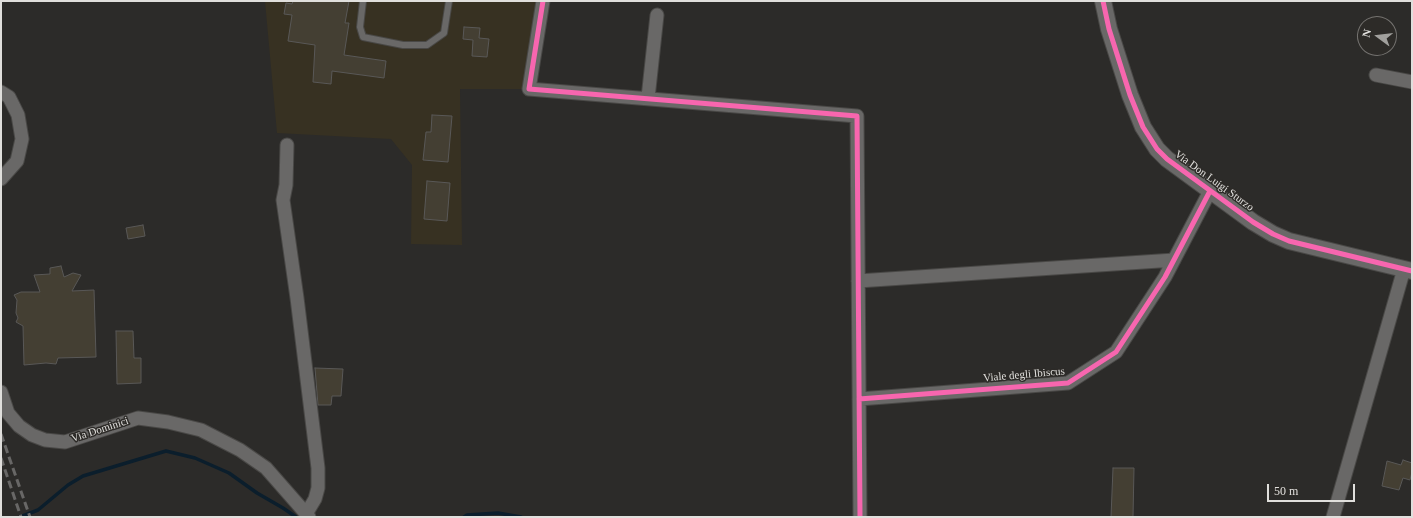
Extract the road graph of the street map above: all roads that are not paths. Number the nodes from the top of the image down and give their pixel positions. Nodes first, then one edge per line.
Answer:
1 (363, 1) edge
2 (449, 1) edge
3 (543, 1) edge
4 (1103, 1) edge
5 (657, 15) dead end
6 (1376, 75) dead end
7 (1412, 82) edge
8 (1, 92) edge
9 (648, 98) junction
10 (287, 145) dead end
11 (1, 179) edge
12 (1210, 191) junction
13 (1174, 260) junction
14 (1408, 270) edge
15 (858, 281) junction
16 (1, 392) edge
17 (859, 399) junction
18 (308, 516) edge
19 (860, 517) edge
20 (1333, 517) edge

1 - 2 lane
3 - 9 street
4 - 12 street, Via Don Luigi Sturzo
5 - 9 street
6 - 7 street
8 - 11 street
9 - 15 street
10 - 18 street
12 - 13 street, Viale degli Ibiscus
12 - 14 street, Via Don Luigi Sturzo
13 - 15 street
13 - 17 street, Viale degli Ibiscus
14 - 20 street
15 - 17 street
16 - 18 street, Via Dominici
17 - 19 street

